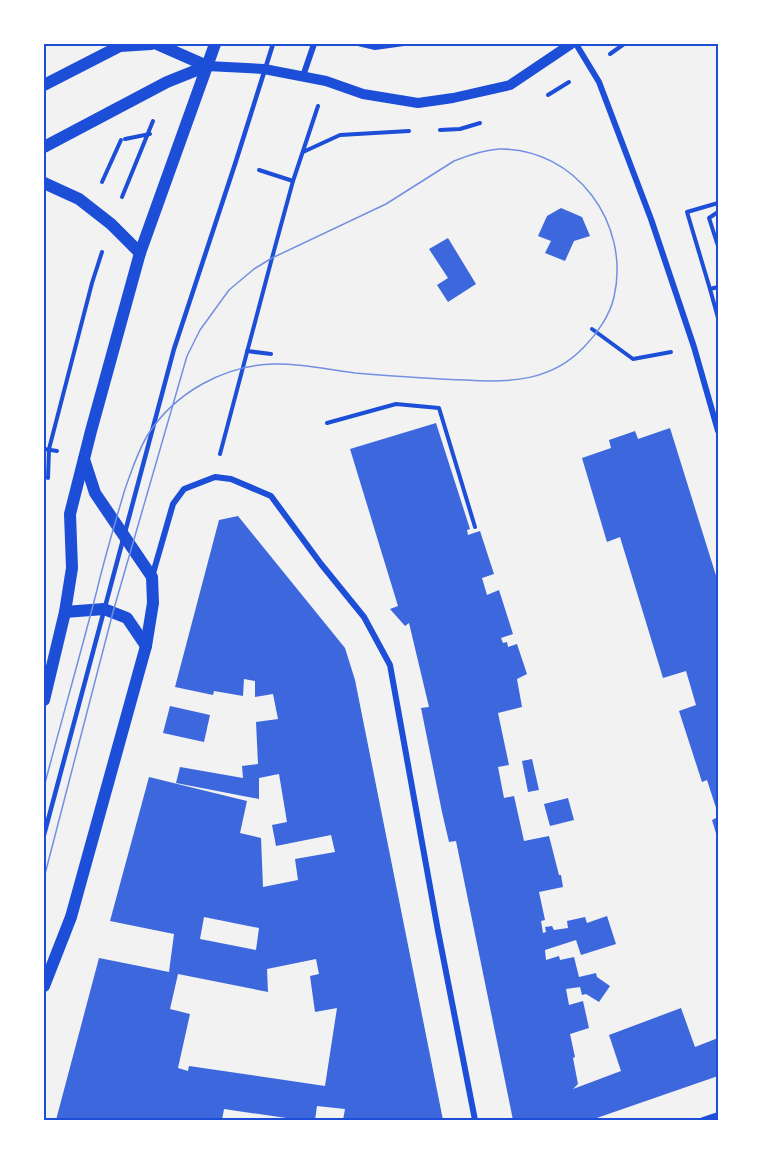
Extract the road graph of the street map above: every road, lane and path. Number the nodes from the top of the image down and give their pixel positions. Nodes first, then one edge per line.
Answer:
1 (151, 44) edge
2 (157, 44) edge
3 (215, 44) edge
4 (273, 44) edge
5 (314, 44) edge
6 (358, 44) edge
7 (404, 44) edge
8 (571, 44) edge
9 (576, 44) edge
10 (121, 45) edge
11 (207, 66) junction
12 (264, 69) junction
13 (303, 76) junction
14 (326, 81) junction
15 (44, 85) edge
16 (44, 147) edge
17 (44, 183) edge
18 (718, 203) edge
19 (718, 212) edge
20 (718, 246) edge
21 (140, 253) junction
22 (718, 287) edge
23 (710, 289) junction
24 (718, 318) edge
25 (592, 329) dead end
26 (694, 347) junction
27 (247, 351) junction
28 (271, 354) dead end
29 (327, 423) dead end
30 (718, 431) edge
31 (84, 458) junction
32 (215, 477) junction
33 (475, 527) dead end
34 (124, 536) junction
35 (152, 577) junction
36 (104, 609) junction
37 (65, 612) junction
38 (146, 646) junction
39 (44, 700) edge
40 (44, 835) edge
41 (44, 986) edge
42 (718, 1115) edge
43 (475, 1120) edge
44 (703, 1120) edge

1 - 10 main road
2 - 11 main road
3 - 11 main road
4 - 12 lane
5 - 13 street
6 - 7 path
8 - 14 street
9 - 26 street
10 - 15 main road
11 - 12 street
11 - 16 main road
11 - 21 main road
12 - 13 street
12 - 34 lane
13 - 14 street
14 - 27 path
17 - 21 main road
18 - 23 path
19 - 20 path
21 - 31 main road
22 - 23 path
23 - 24 path
25 - 26 path
26 - 30 street
27 - 28 path
27 - 32 path
29 - 33 path
31 - 34 main road
31 - 37 main road
32 - 35 street
32 - 43 street
34 - 35 main road
34 - 36 lane
35 - 38 main road
36 - 37 main road
36 - 38 main road
36 - 40 lane
37 - 39 main road
38 - 41 main road
42 - 44 street

